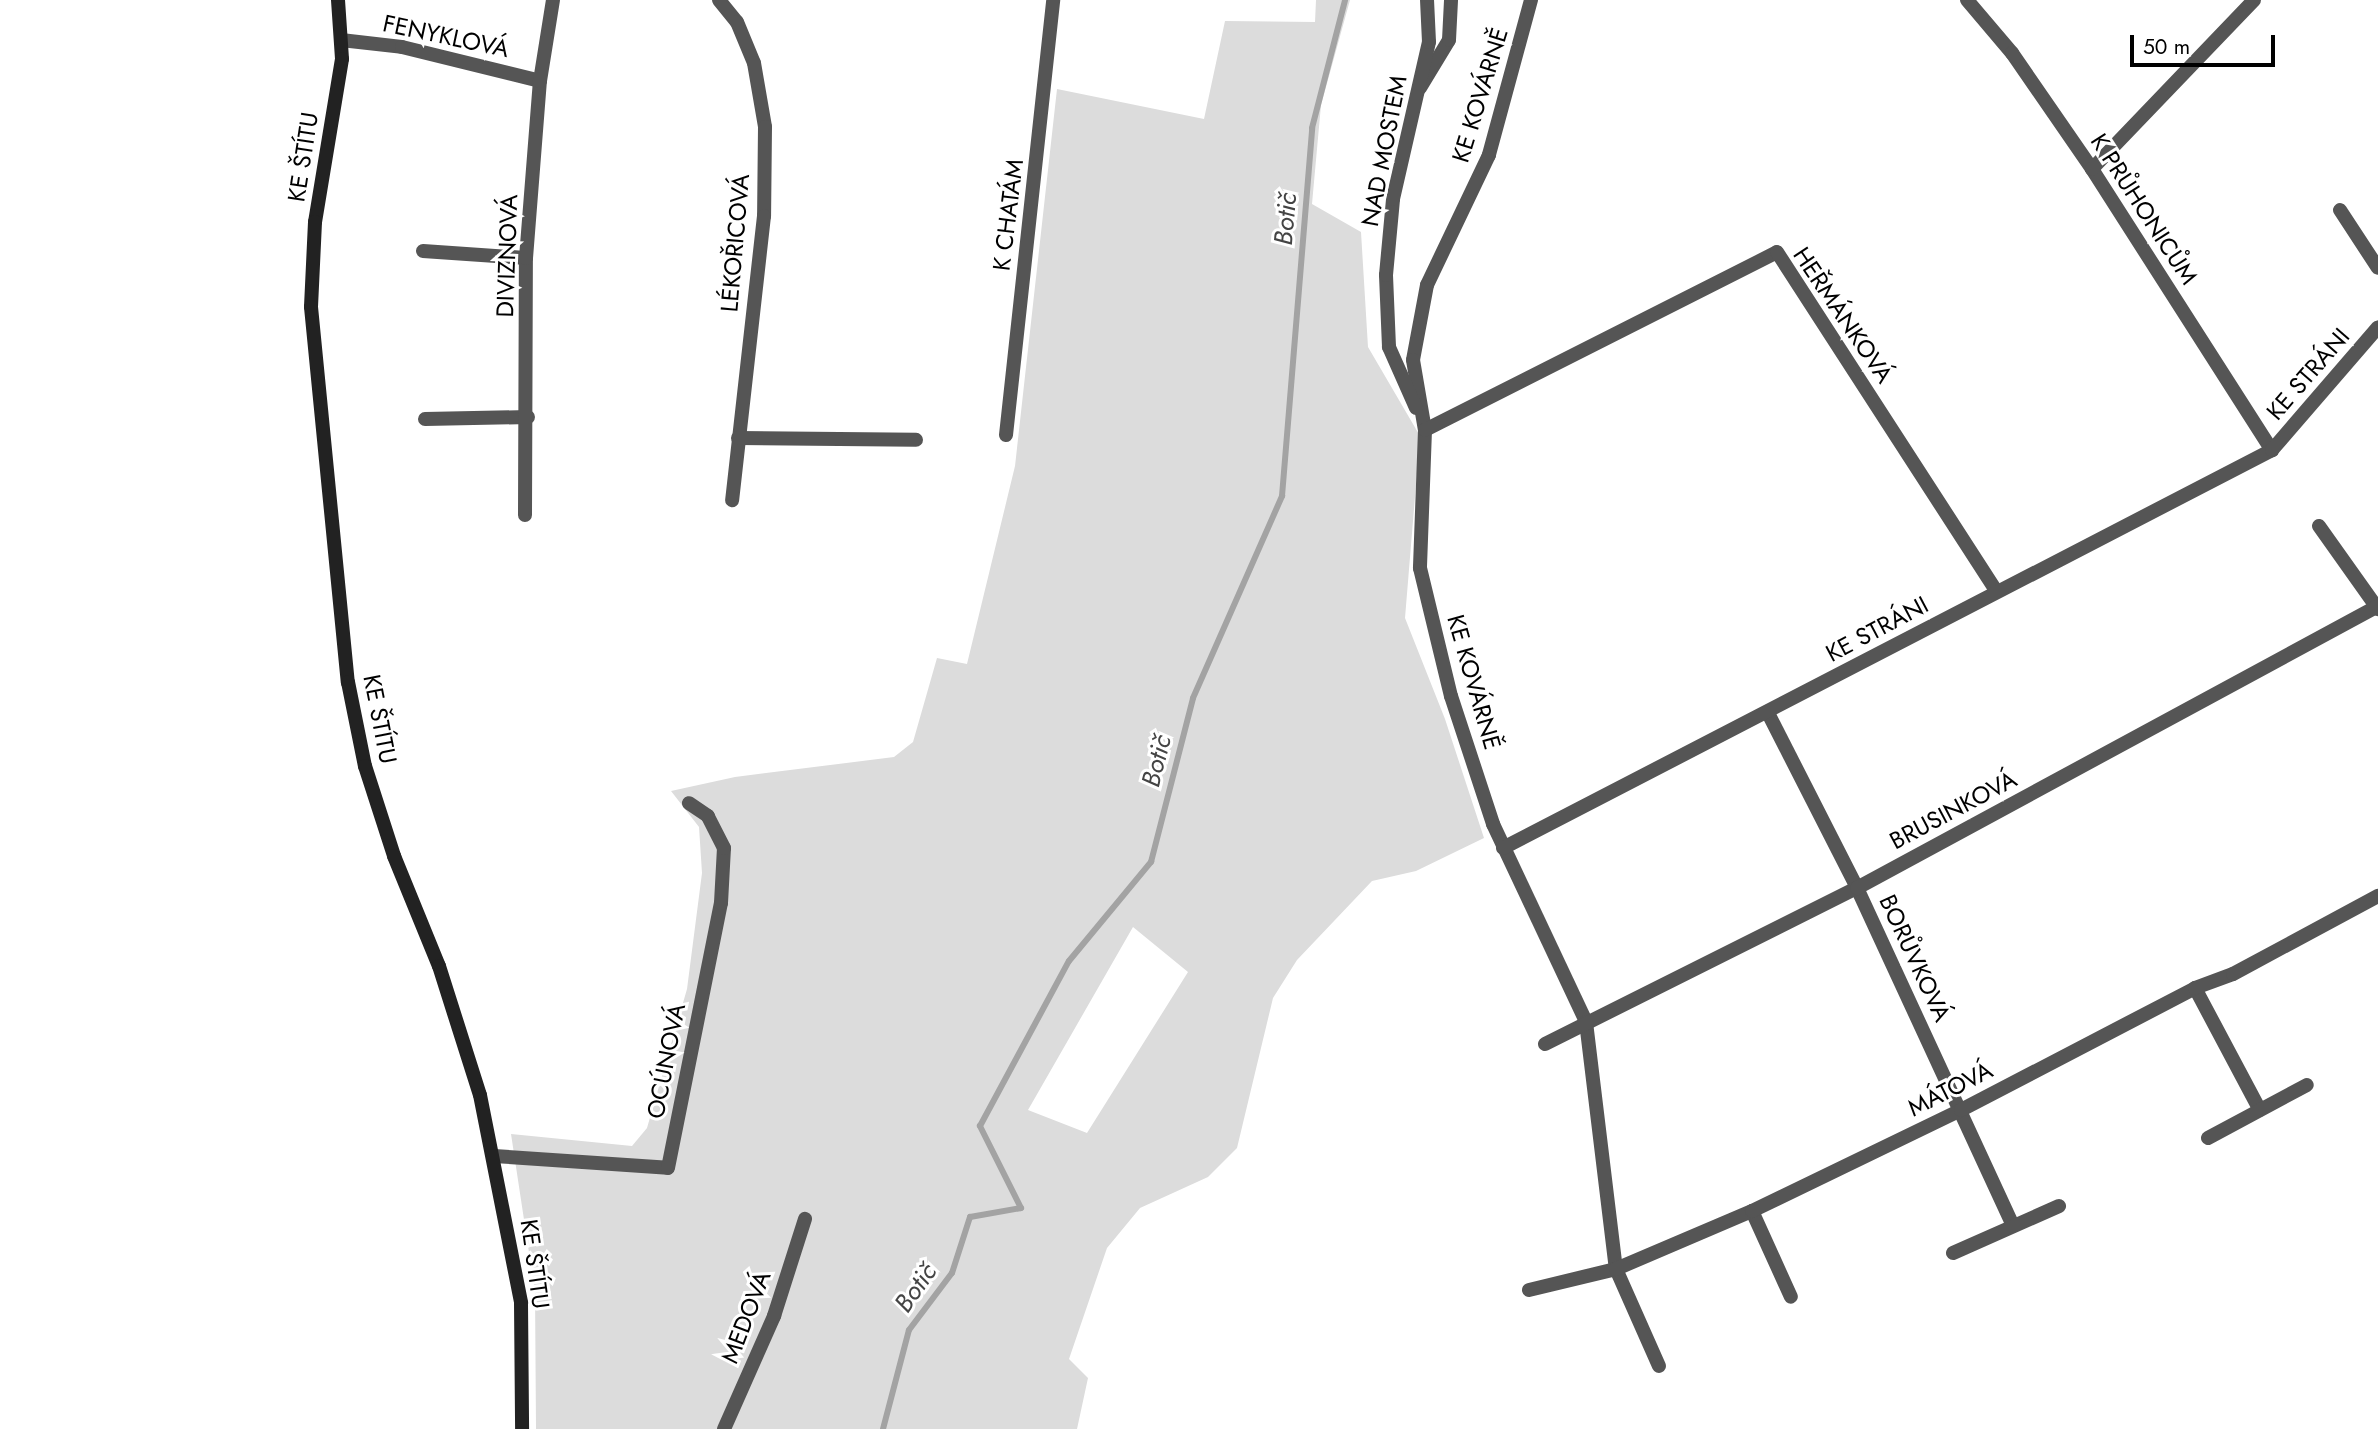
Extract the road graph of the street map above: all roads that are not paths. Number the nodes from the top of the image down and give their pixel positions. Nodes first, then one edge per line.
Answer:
1 (338, 0) edge
2 (553, 0) edge
3 (719, 0) edge
4 (1053, 0) edge
5 (1427, 0) edge
6 (1451, 0) edge
7 (1531, 0) edge
8 (1967, 0) edge
9 (2254, 0) edge
10 (341, 40) junction
11 (540, 81) junction
12 (1417, 92) junction
13 (2092, 169) junction
14 (2340, 211) dead end
15 (422, 251) dead end
16 (526, 257) junction
17 (2378, 268) edge
18 (2378, 327) edge
19 (528, 417) junction
20 (425, 419) dead end
21 (1425, 430) junction
22 (1006, 435) dead end
23 (738, 438) junction
24 (916, 440) dead end
25 (2272, 450) junction
26 (732, 500) dead end
27 (524, 515) dead end
28 (2319, 526) dead end
29 (1996, 591) junction
30 (2378, 607) edge
31 (1768, 713) junction
32 (689, 803) dead end
33 (1503, 848) junction
34 (1857, 888) junction
35 (2378, 896) edge
36 (2195, 988) junction
37 (1586, 1022) junction
38 (1545, 1044) dead end
39 (2307, 1085) dead end
40 (1961, 1110) junction
41 (2260, 1110) junction
42 (2208, 1138) dead end
43 (494, 1156) junction
44 (2059, 1206) dead end
45 (1752, 1211) junction
46 (805, 1219) dead end
47 (2013, 1226) junction
48 (1953, 1253) dead end
49 (1616, 1269) junction
50 (1529, 1290) dead end
51 (1791, 1297) dead end
52 (1658, 1366) dead end
53 (522, 1429) edge
54 (724, 1429) edge

1 - 10 street, KE ŠTÍTU
2 - 11 street, DIVIZNOVÁ
3 - 23 street, LÉKOŘICOVÁ
4 - 22 street, K CHATÁM
5 - 12 street, NAD MOSTEM
6 - 12 street
7 - 21 street, KE KOVÁRNĚ
8 - 13 street, K PRŮHONICŮM
9 - 13 street
10 - 11 street, FENYKLOVÁ
10 - 43 street, KE ŠTÍTU
11 - 16 street, DIVIZNOVÁ
12 - 21 street, NAD MOSTEM
13 - 25 street, K PRŮHONICŮM
14 - 17 street
15 - 16 street
16 - 19 street, DIVIZNOVÁ
18 - 25 street, KE STRÁNI
19 - 20 street
19 - 27 street, DIVIZNOVÁ
21 - 29 street, HEŘMÁNKOVÁ
21 - 33 street, KE KOVÁRNĚ
23 - 24 street
23 - 26 street, LÉKOŘICOVÁ
25 - 29 street, KE STRÁNI
28 - 30 street
29 - 31 street, KE STRÁNI
30 - 34 street, BRUSINKOVÁ
31 - 33 street, KE STRÁNI
31 - 34 street, BORŮVKOVÁ
32 - 43 street, OCÚNOVÁ
33 - 37 street, KE KOVÁRNĚ
34 - 37 street, BRUSINKOVÁ
34 - 40 street, BORŮVKOVÁ
35 - 36 street, MÁTOVÁ
36 - 40 street, MÁTOVÁ
36 - 41 street
37 - 38 street, BRUSINKOVÁ
37 - 49 street, KE KOVÁRNĚ
39 - 41 street
40 - 45 street, MÁTOVÁ
40 - 47 street, BORŮVKOVÁ
41 - 42 street
43 - 53 street, KE ŠTÍTU
44 - 47 street
45 - 49 street, MÁTOVÁ
45 - 51 street
46 - 54 street, MEDOVÁ
47 - 48 street
49 - 50 street, MÁTOVÁ
49 - 52 street, KE KOVÁRNĚ

